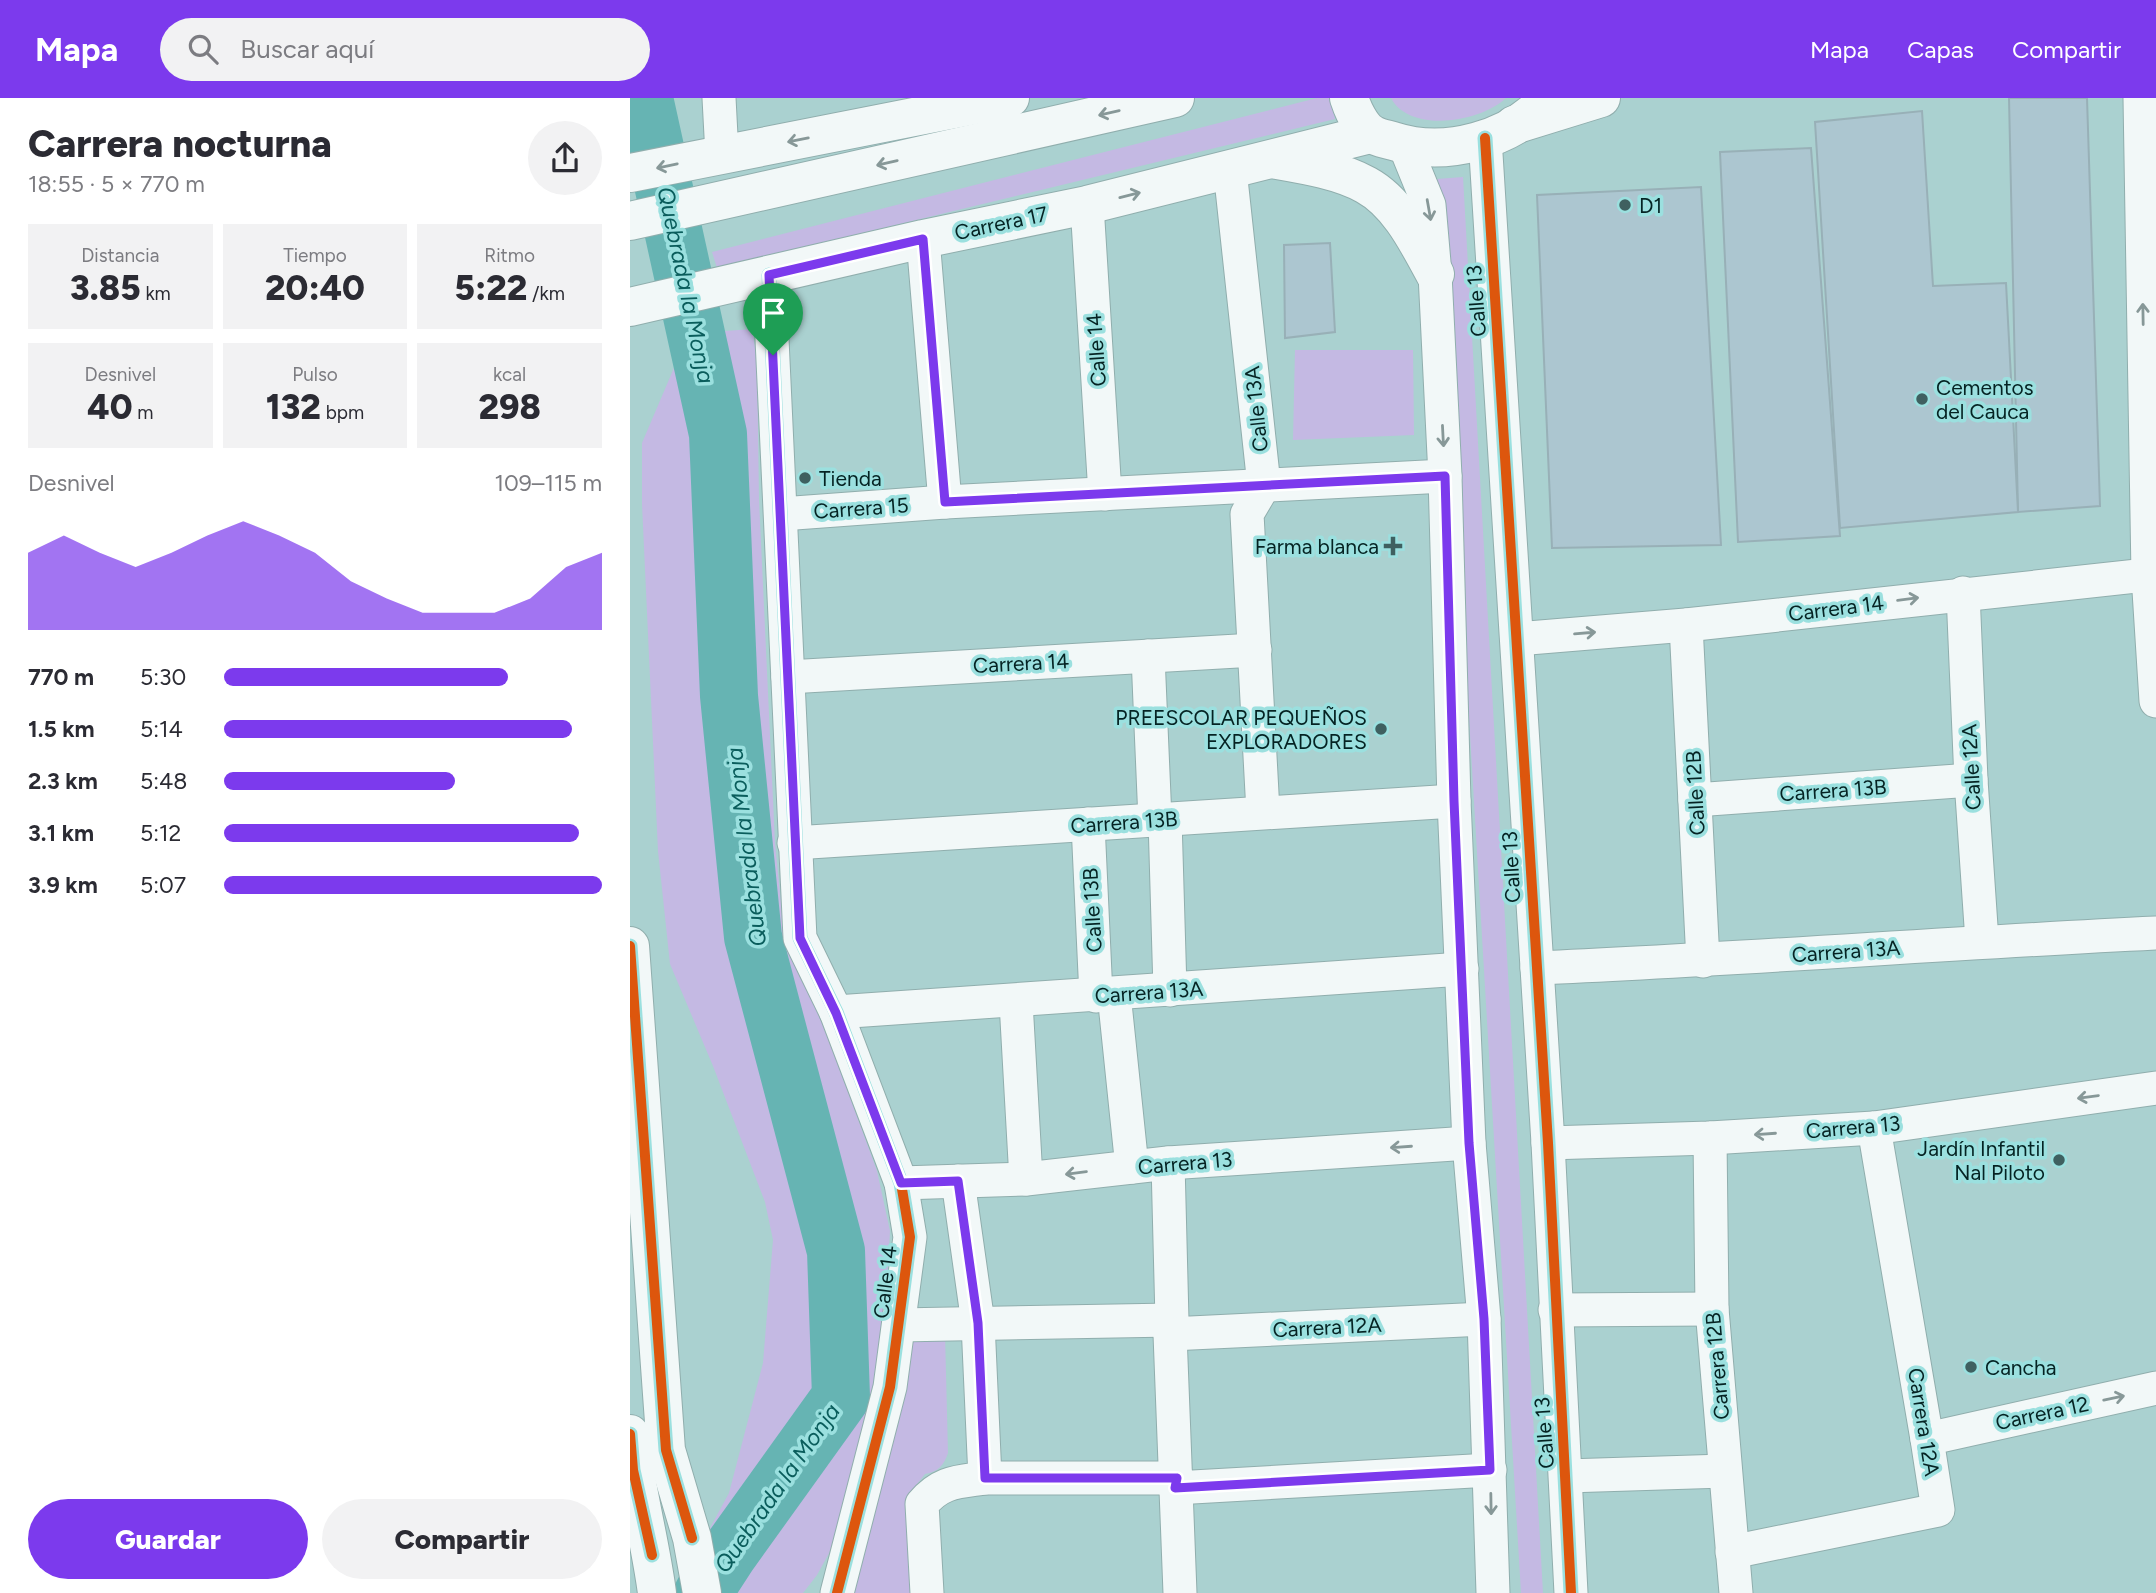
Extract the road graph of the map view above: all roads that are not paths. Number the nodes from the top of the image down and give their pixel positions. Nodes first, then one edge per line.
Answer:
1 (719, 98) edge
2 (1010, 98) edge
3 (1175, 98) edge
4 (1349, 98) edge
5 (1548, 98) edge
6 (1601, 98) edge
7 (2140, 98) edge
8 (1500, 132) junction
9 (1370, 134) junction
10 (1405, 146) junction
11 (713, 156) junction
12 (1268, 158) junction
13 (1230, 170) junction
14 (630, 173) edge
15 (2148, 175) edge
16 (1087, 205) junction
17 (630, 221) edge
18 (923, 239) junction
19 (1436, 274) junction
20 (769, 275) junction
21 (640, 308) edge
22 (1445, 476) junction
23 (1264, 485) junction
24 (1105, 494) junction
25 (945, 502) junction
26 (781, 514) junction
27 (2152, 574) edge
28 (1963, 593) junction
29 (1686, 625) junction
30 (1517, 639) junction
31 (1255, 650) junction
32 (1148, 656) junction
33 (788, 677) junction
34 (2156, 701) edge
35 (1970, 780) junction
36 (1695, 800) junction
37 (1454, 801) junction
38 (1263, 812) junction
39 (1160, 820) junction
40 (1088, 824) junction
41 (794, 842) junction
42 (2156, 933) edge
43 (1982, 941) junction
44 (630, 946) edge
45 (1703, 961) junction
46 (1536, 968) junction
47 (1462, 969) junction
48 (1170, 990) junction
49 (1105, 995) junction
50 (1016, 1002) junction
51 (836, 1013) junction
52 (2156, 1088) edge
53 (1874, 1128) junction
54 (1710, 1138) junction
55 (1469, 1143) junction
56 (1548, 1143) junction
57 (1168, 1163) junction
58 (1132, 1167) junction
59 (1026, 1179) junction
60 (958, 1181) junction
61 (901, 1183) junction
62 (1712, 1308) junction
63 (1555, 1310) junction
64 (1484, 1319) junction
65 (978, 1323) junction
66 (899, 1325) junction
67 (1171, 1327) junction
68 (2156, 1388) edge
69 (630, 1434) edge
70 (1927, 1438) junction
71 (1490, 1470) junction
72 (1725, 1471) junction
73 (1566, 1476) junction
74 (985, 1478) junction
75 (1176, 1483) junction
76 (1732, 1552) junction
77 (657, 1593) edge
78 (702, 1593) edge
79 (837, 1593) edge
80 (927, 1593) edge
81 (1180, 1593) edge
82 (1493, 1593) edge
83 (1571, 1593) edge
84 (1736, 1593) edge

1 - 11 street
2 -> 11 main road
3 -> 17 main road
4 - 9 main road
5 - 8 main road
6 - 8 main road
7 - 15 street
8 - 10 main road
8 - 30 street, Calle 13
9 - 10 main road
9 - 12 main road, Carrera 17
10 -> 19 street, Calle 13
11 -> 14 main road
12 - 13 main road, Carrera 17
12 - 19 main road
16 -> 13 main road, Carrera 17
13 - 23 street, Calle 13A
27 -> 15 street
16 - 18 main road, Carrera 17
16 - 24 street, Calle 14
18 - 20 main road, Carrera 17
18 - 25 street
19 -> 22 street, Calle 13
20 - 21 main road, Carrera 17
20 - 26 street, Calle 14
22 - 23 street, Carrera 15
22 - 37 street, Calle 13
23 - 24 street, Carrera 15
23 - 31 street
24 - 25 street, Carrera 15
25 - 26 street, Carrera 15
26 - 33 street, Calle 14
27 - 28 street, Carrera 14
27 - 34 street
29 -> 28 street, Carrera 14
28 - 35 street, Calle 12A
30 -> 29 street, Carrera 14
29 - 36 street, Calle 12B
30 - 46 street, Calle 13
31 - 32 street, Carrera 14
31 - 38 street
32 - 33 street, Carrera 14
32 - 39 street
33 - 41 street, Calle 14
35 - 36 street, Carrera 13B
35 - 43 street, Calle 12A
36 - 45 street, Calle 12B
37 - 38 street, Carrera 13B
37 - 47 street, Calle 13
38 - 39 street, Carrera 13B
39 - 40 street, Carrera 13B
39 - 48 street
40 - 41 street, Carrera 13B
40 - 49 street, Calle 13B
41 - 51 street, Calle 14
42 - 43 street, Carrera 13A
43 - 45 street, Carrera 13A
44 - 78 main road
45 - 46 street, Carrera 13A
46 - 56 street, Calle 13
47 - 48 street, Carrera 13A
47 - 55 street, Calle 13
48 - 49 street, Carrera 13A
49 - 50 street, Carrera 13A
49 - 58 street
50 - 51 street, Carrera 13A
50 - 59 street
51 - 61 street, Calle 14
52 -> 53 street, Carrera 13
53 -> 54 street, Carrera 13
53 - 70 street, Carrera 12A
54 - 56 street, Carrera 13
54 - 62 street, Carrera 12B
55 -> 57 street, Carrera 13
55 - 64 street, Calle 13
56 - 63 street, Calle 13
57 - 58 street, Carrera 13
57 - 67 street
58 -> 59 street, Carrera 13
59 - 60 street, Carrera 13
60 - 61 street, Carrera 13
60 - 65 street
61 - 66 street, Calle 14
62 - 63 street
62 - 72 street, Carrera 12B
63 - 73 street, Calle 13
64 - 67 street, Carrera 12A
64 - 71 street, Calle 13
65 - 66 street, Carrera 12A
65 - 67 street, Carrera 12A
65 - 74 street
66 - 79 street, Calle 14
67 - 75 street
70 -> 68 street, Carrera 12
69 - 77 main road
70 - 76 street, Carrera 12A
71 - 75 street
71 -> 82 street, Calle 13
72 - 73 street
72 - 76 street, Carrera 12B
73 - 83 street, Calle 13
74 - 75 street
74 - 80 street
75 - 81 street
76 - 84 street, Carrera 12B

